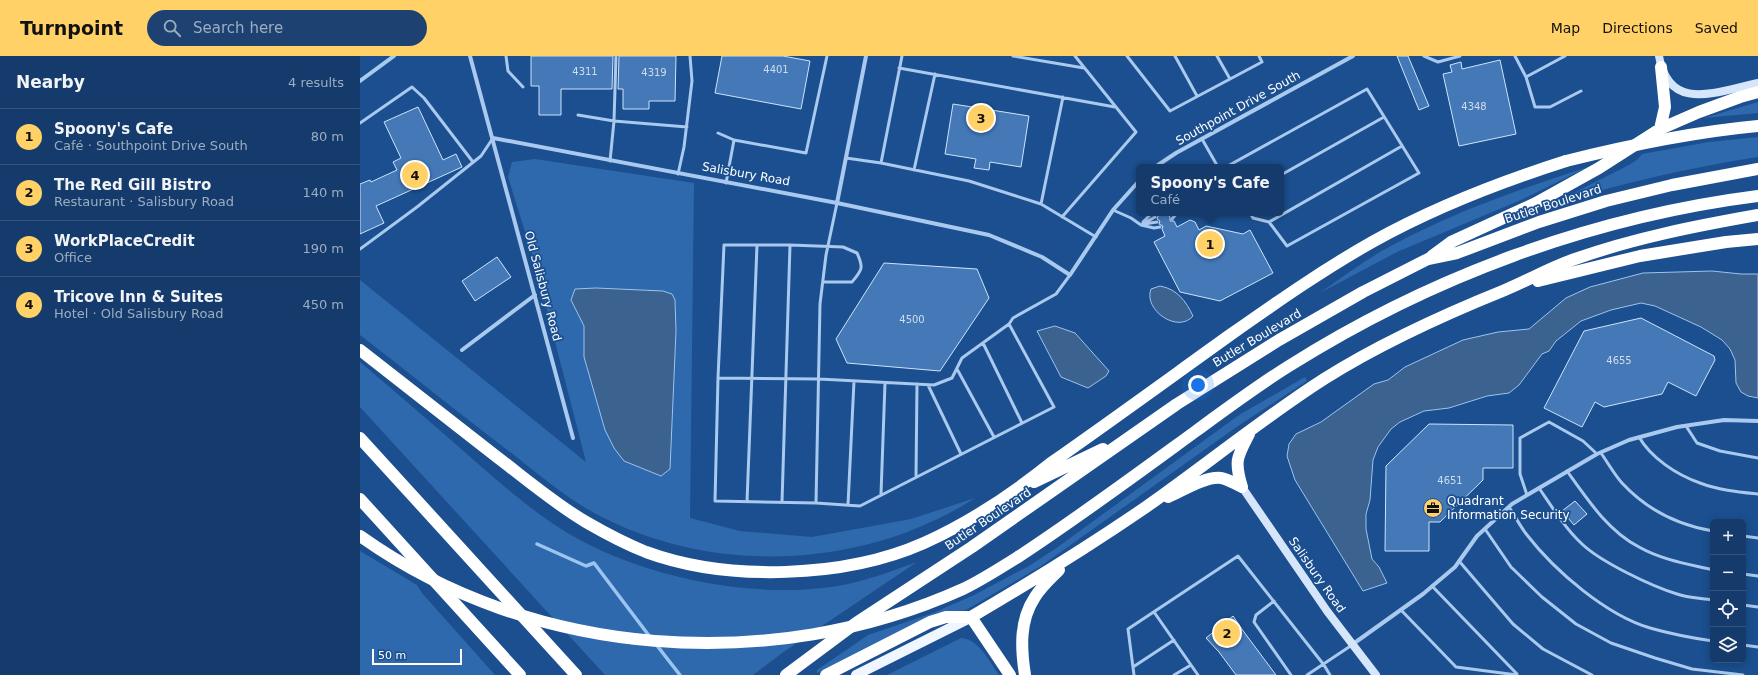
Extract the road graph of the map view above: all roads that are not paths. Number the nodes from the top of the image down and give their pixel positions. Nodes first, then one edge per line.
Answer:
1 (394, 56) edge
2 (470, 56) edge
3 (506, 56) edge
4 (616, 56) edge
5 (690, 56) edge
6 (827, 56) edge
7 (866, 56) edge
8 (902, 56) edge
9 (1013, 56) edge
10 (1075, 56) edge
11 (1128, 56) edge
12 (1175, 56) edge
13 (1217, 56) edge
14 (1259, 56) edge
15 (1424, 56) edge
16 (1460, 56) edge
17 (1515, 56) edge
18 (1565, 56) edge
19 (1351, 57) edge
20 (1660, 62) edge
21 (899, 68) junction
22 (1085, 68) junction
23 (935, 74) junction
24 (1526, 77) junction
25 (1230, 79) junction
26 (360, 81) edge
27 (1758, 83) edge
28 (523, 87) dead end
29 (1581, 91) dead end
30 (1758, 92) edge
31 (1197, 96) junction
32 (1063, 97) junction
33 (1115, 107) junction
34 (578, 115) dead end
35 (1384, 117) junction
36 (614, 121) junction
37 (360, 123) edge
38 (1758, 126) edge
39 (687, 127) junction
40 (1660, 129) junction
41 (718, 134) dead end
42 (493, 138) junction
43 (1202, 139) junction
44 (734, 140) junction
45 (1402, 146) junction
46 (846, 158) junction
47 (610, 161) junction
48 (473, 162) junction
49 (881, 163) junction
50 (1160, 164) edge
51 (1216, 164) edge
52 (1231, 164) edge
53 (1758, 169) edge
54 (914, 170) junction
55 (1284, 173) edge
56 (678, 174) junction
57 (726, 183) junction
58 (1136, 183) edge
59 (1758, 196) edge
60 (837, 203) junction
61 (1041, 204) junction
62 (1113, 210) junction
63 (1284, 213) edge
64 (1758, 215) edge
65 (1149, 216) edge
66 (1174, 216) edge
67 (1252, 216) edge
68 (1280, 216) edge
69 (1062, 217) junction
70 (1155, 217) dead end
71 (1172, 219) dead end
72 (1158, 222) dead end
73 (1269, 222) junction
74 (1141, 225) junction
75 (1160, 227) dead end
76 (1096, 237) junction
77 (1758, 239) edge
78 (757, 245) junction
79 (790, 245) junction
80 (828, 248) junction
81 (360, 249) edge
82 (1428, 259) junction
83 (1070, 275) junction
84 (823, 282) junction
85 (1511, 288) junction
86 (535, 295) junction
87 (1008, 324) junction
88 (983, 343) junction
89 (360, 350) edge
90 (462, 350) dead end
91 (957, 370) junction
92 (718, 378) junction
93 (751, 378) junction
94 (786, 379) junction
95 (819, 379) junction
96 (854, 381) junction
97 (886, 383) junction
98 (917, 384) junction
99 (928, 385) junction
100 (1758, 422) edge
101 (1022, 423) junction
102 (1686, 426) junction
103 (1250, 431) junction
104 (1136, 433) junction
105 (994, 437) junction
106 (1639, 437) junction
107 (360, 438) edge
108 (573, 438) dead end
109 (961, 454) junction
110 (1599, 454) junction
111 (1758, 458) edge
112 (1567, 472) junction
113 (916, 477) junction
114 (1242, 487) junction
115 (1539, 488) junction
116 (1015, 491) junction
117 (881, 494) junction
118 (1758, 494) edge
119 (1527, 495) junction
120 (360, 499) edge
121 (747, 502) junction
122 (782, 502) junction
123 (816, 503) junction
124 (848, 505) junction
125 (1147, 506) junction
126 (1509, 507) junction
127 (1485, 529) junction
128 (1710, 530) edge
129 (360, 536) edge
130 (1746, 536) edge
131 (1758, 538) edge
132 (1070, 559) junction
133 (1459, 561) junction
134 (1710, 569) edge
135 (1746, 574) edge
136 (1758, 576) edge
137 (1432, 586) junction
138 (1710, 600) edge
139 (1274, 601) junction
140 (1746, 605) edge
141 (1758, 607) edge
142 (1401, 610) junction
143 (1154, 612) junction
144 (971, 617) junction
145 (1174, 640) junction
146 (1710, 641) edge
147 (1353, 644) junction
148 (1746, 645) edge
149 (1758, 647) edge
150 (1191, 665) junction
151 (1324, 665) junction
152 (1133, 667) junction
153 (520, 675) edge
154 (576, 675) edge
155 (786, 675) edge
156 (826, 675) edge
157 (856, 675) edge
158 (1010, 675) edge
159 (1025, 675) edge
160 (1134, 675) edge
161 (1174, 675) edge
162 (1198, 675) edge
163 (1291, 675) edge
164 (1307, 675) edge
165 (1330, 675) edge
166 (1376, 675) edge
167 (1517, 675) edge
168 (1592, 675) edge
169 (1742, 675) edge

1 - 26 street
2 - 42 street
3 - 28 lane
4 - 36 lane
5 - 39 lane
6 - 44 lane
7 - 46 street
8 - 21 lane
9 - 22 lane
10 - 22 lane
11 - 31 lane
12 - 31 lane
13 - 25 lane
14 - 25 lane
15 - 16 lane
17 - 24 lane
18 - 24 lane
19 - 43 street, Southpoint Drive South
20 - 27 street
20 - 40 highway
21 - 23 lane
21 - 49 lane
22 - 33 lane
23 - 32 lane
23 - 54 lane
24 - 29 lane
25 - 31 lane
30 - 40 highway
32 - 33 lane
32 - 61 lane
33 - 69 lane
34 - 36 lane
35 - 45 lane
35 - 52 lane
35 - 55 lane
36 - 39 lane
36 - 47 lane
37 - 48 lane
38 - 116 highway, bridge
39 - 56 lane
40 - 82 highway
41 - 44 lane
42 - 47 street, Salisbury Road
42 - 48 lane
42 - 86 street, Old Salisbury Road
43 - 50 street, Southpoint Drive South
43 - 51 lane
44 - 57 lane
45 - 63 lane
45 - 73 lane
46 - 49 lane
46 - 60 street
47 - 56 street, Salisbury Road
48 - 81 lane
49 - 54 lane
53 - 82 highway, Butler Boulevard
54 - 61 lane
56 - 57 street, Salisbury Road
57 - 60 street, Salisbury Road
58 - 62 street
59 - 129 highway, bridge
60 - 80 lane
60 - 83 street, Salisbury Road
61 - 69 lane
62 - 74 lane
62 - 76 street
64 - 85 highway
65 - 74 lane
66 - 71 lane
67 - 73 lane
68 - 73 lane
69 - 76 lane
70 - 74 lane
72 - 74 lane
74 - 75 lane
76 - 83 street
77 - 85 highway
78 - 79 lane
78 - 92 lane
78 - 93 lane
79 - 80 lane
79 - 94 lane
80 - 84 lane
80 - 84 lane
82 - 104 highway, Butler Boulevard
83 - 87 lane
84 - 95 lane
85 - 103 highway
86 - 90 street
86 - 108 street, Old Salisbury Road
87 - 88 lane
87 - 101 lane
88 - 91 lane
88 - 101 lane
89 - 116 highway
91 - 99 lane
91 - 105 lane
92 - 93 lane
92 - 121 lane
93 - 94 lane
93 - 121 lane
94 - 95 lane
94 - 122 lane
95 - 96 lane
95 - 123 lane
96 - 97 lane
96 - 124 lane
97 - 98 lane
97 - 117 lane
98 - 99 lane
98 - 113 lane
99 - 109 lane
100 - 102 street
101 - 105 lane
102 - 106 street
102 - 111 lane
103 - 114 highway
103 - 125 highway
104 - 116 highway
104 - 155 highway, Butler Boulevard
105 - 109 lane
106 - 110 street
106 - 118 lane
107 - 154 highway
109 - 113 lane
110 - 112 street
110 - 119 lane
110 - 128 lane
112 - 115 street
112 - 134 lane
113 - 117 lane
114 - 125 highway
114 - 147 street, Salisbury Road
115 - 119 street
115 - 138 lane
117 - 124 lane
119 - 126 street
120 - 153 highway
121 - 122 lane
122 - 123 lane
123 - 124 lane
125 - 132 highway
126 - 127 street
126 - 146 lane
127 - 133 street
127 - 169 lane
130 - 131 lane
132 - 144 highway
132 - 159 highway
133 - 137 street
133 - 168 lane
135 - 136 lane
137 - 142 street
137 - 167 lane
139 - 143 lane
139 - 151 lane
139 - 163 lane
140 - 141 lane
142 - 147 street
142 - 167 lane
143 - 145 lane
143 - 152 lane
144 - 156 highway
144 - 157 main road
144 - 158 highway
145 - 150 lane
145 - 152 lane
147 - 151 lane
147 - 166 street, Salisbury Road
148 - 149 lane
150 - 161 lane
150 - 162 lane
151 - 164 lane
151 - 165 lane
152 - 160 lane

